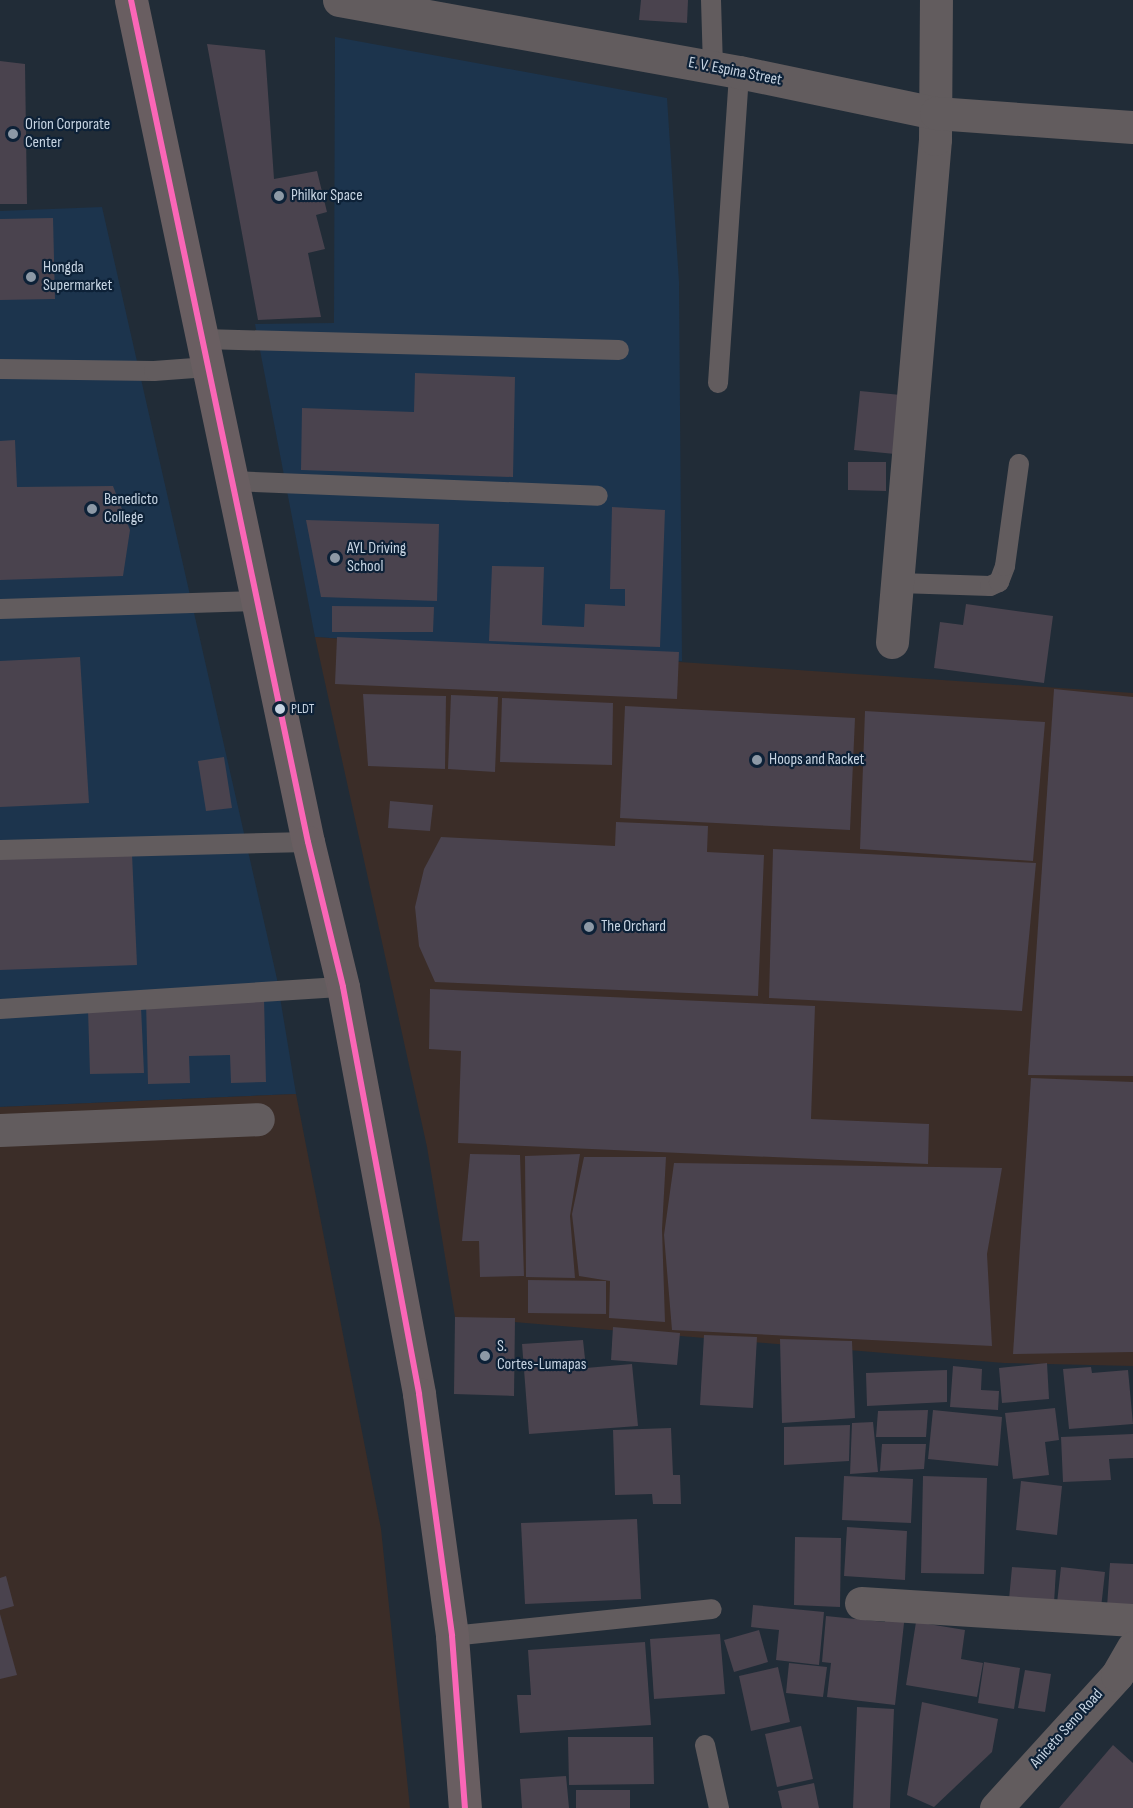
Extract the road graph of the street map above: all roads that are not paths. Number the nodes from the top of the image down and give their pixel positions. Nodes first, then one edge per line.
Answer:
1 (131, 0) edge
2 (339, 0) edge
3 (711, 0) edge
4 (936, 0) edge
5 (726, 70) junction
6 (936, 113) junction
7 (1133, 127) edge
8 (619, 350) dead end
9 (205, 353) junction
10 (0, 369) edge
11 (718, 383) dead end
12 (1019, 464) dead end
13 (232, 481) junction
14 (598, 496) dead end
15 (899, 583) junction
16 (258, 601) junction
17 (0, 609) edge
18 (892, 642) dead end
19 (308, 842) junction
20 (0, 850) edge
21 (343, 987) junction
22 (0, 1009) edge
23 (258, 1119) dead end
24 (0, 1130) edge
25 (861, 1603) dead end
26 (712, 1609) dead end
27 (1133, 1620) edge
28 (452, 1636) junction
29 (1133, 1647) edge
30 (705, 1745) dead end
31 (465, 1808) edge
32 (719, 1808) edge
33 (996, 1808) edge

1 - 9 main road
2 - 5 street, E. V. Espina Street
3 - 5 lane
4 - 6 street
5 - 6 street, E. V. Espina Street
5 - 11 lane
6 - 7 street, E. V. Espina Street
6 - 15 street
8 - 9 lane
9 - 10 lane
9 - 13 main road
12 - 15 lane
13 - 14 lane
13 - 16 main road
15 - 18 street
16 - 17 lane
16 - 19 main road
19 - 20 lane
19 - 21 main road
21 - 22 lane
21 - 28 main road
23 - 24 street
25 - 27 street
26 - 28 lane
28 - 31 main road
29 - 33 street, Aniceto Seno Road
30 - 32 lane

